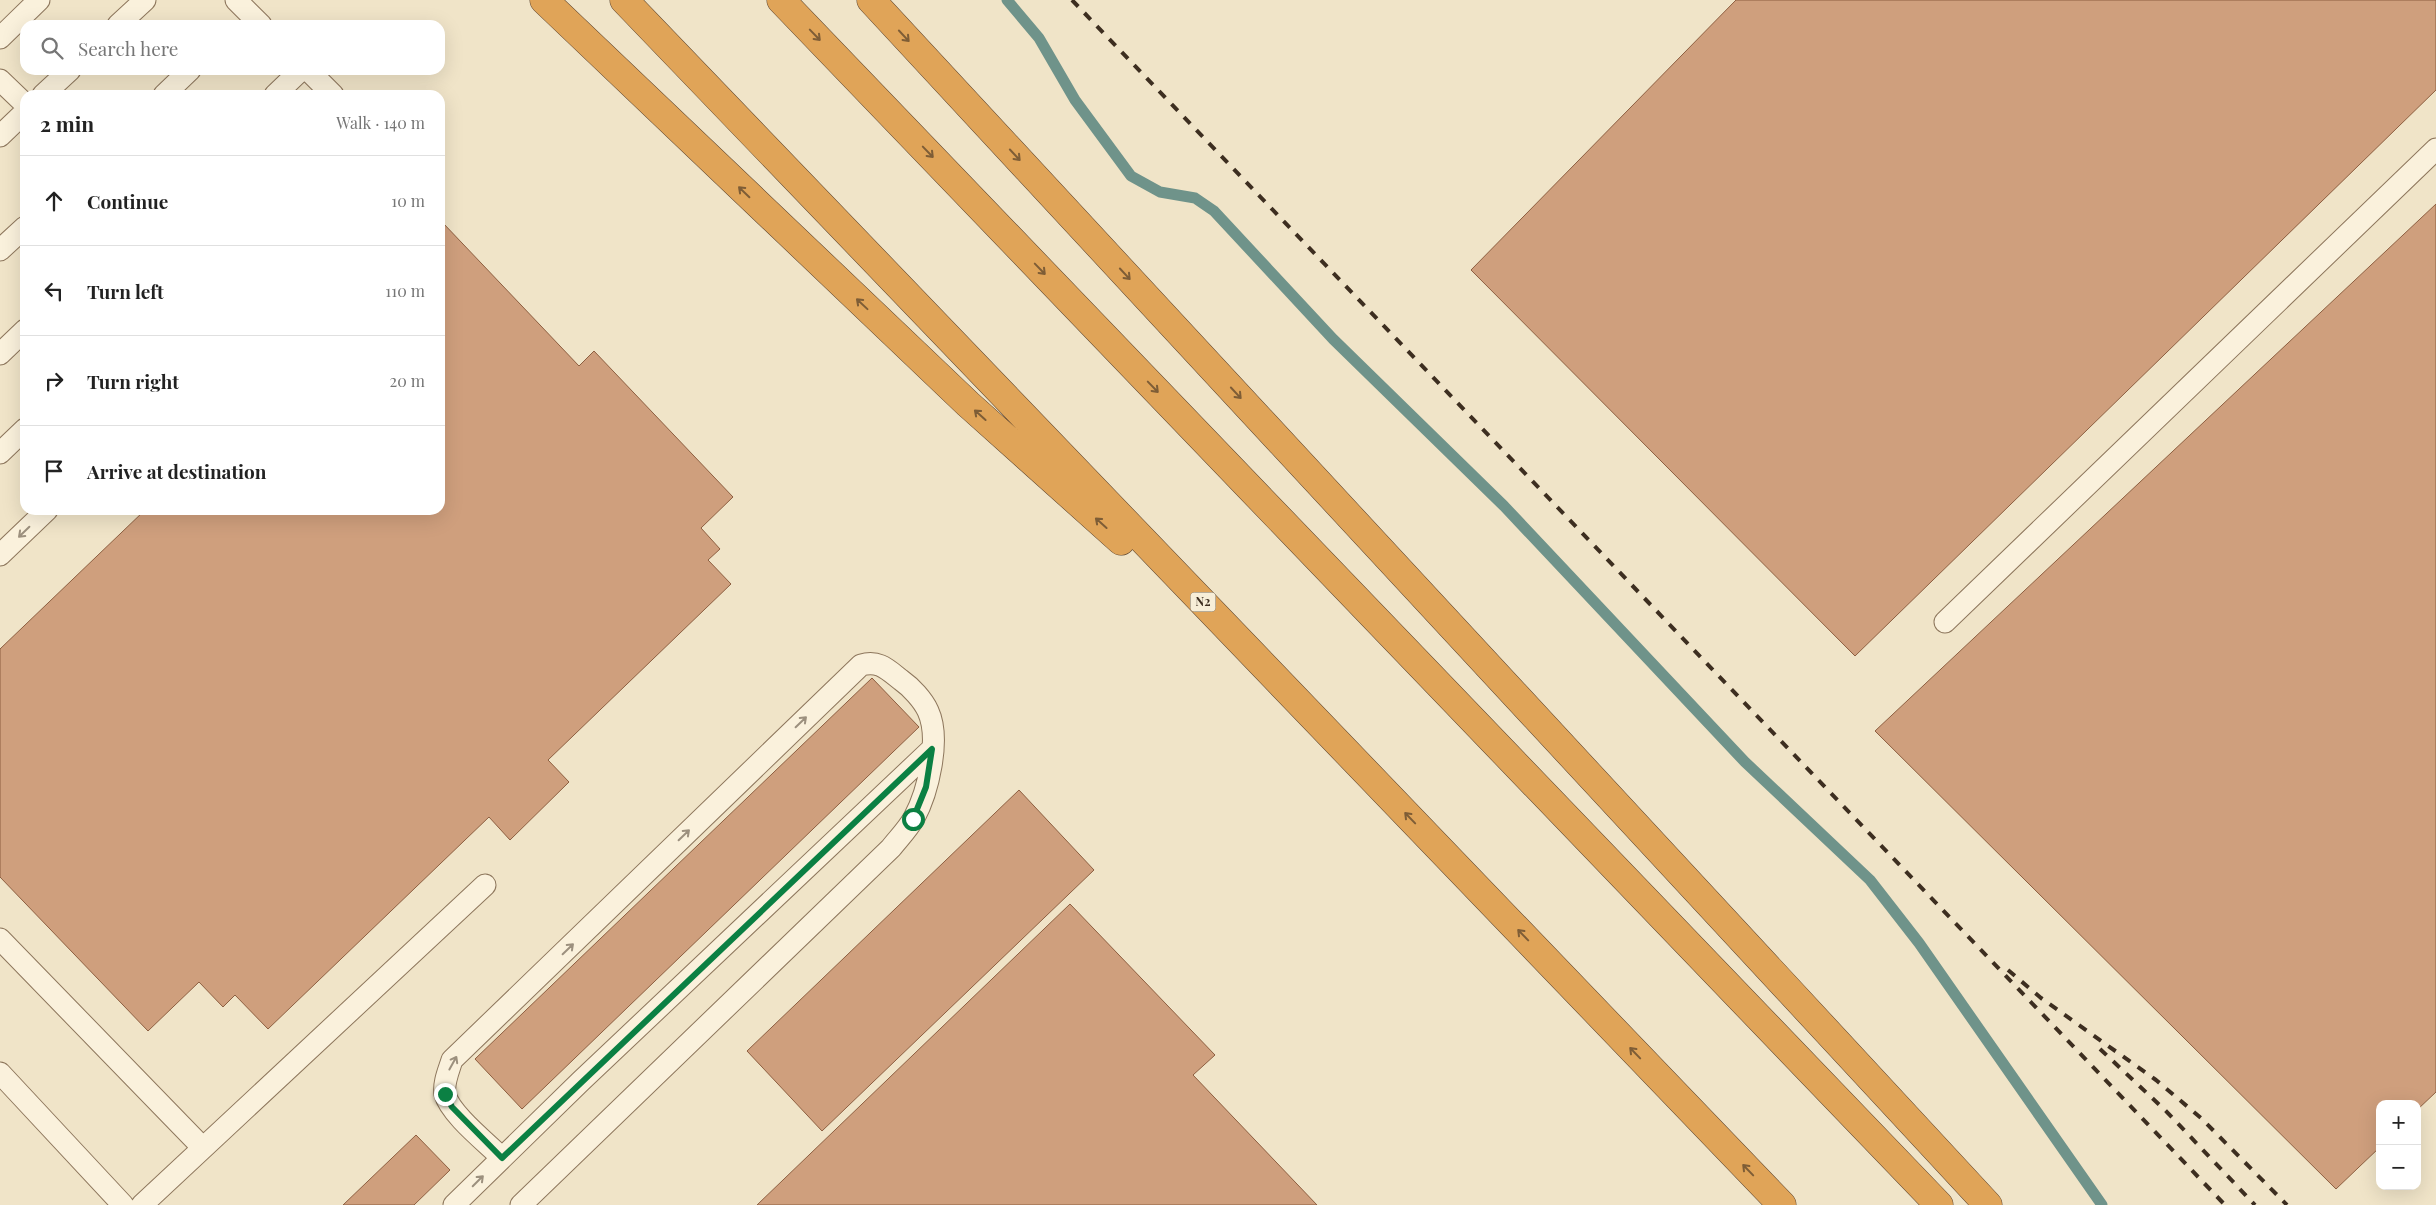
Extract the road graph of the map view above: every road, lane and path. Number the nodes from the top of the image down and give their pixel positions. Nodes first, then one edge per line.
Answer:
1 (39, 0) edge
2 (145, 0) edge
3 (544, 0) edge
4 (624, 0) edge
5 (781, 0) edge
6 (871, 0) edge
7 (123, 20) edge
8 (0, 38) edge
9 (65, 75) edge
10 (185, 75) edge
11 (296, 75) edge
12 (313, 75) edge
13 (0, 80) edge
14 (48, 90) edge
15 (169, 90) edge
16 (280, 90) edge
17 (328, 90) edge
18 (20, 99) edge
19 (20, 117) edge
20 (0, 136) edge
21 (2436, 148) edge
22 (20, 232) edge
23 (0, 250) edge
24 (20, 335) edge
25 (0, 354) edge
26 (20, 434) edge
27 (0, 453) edge
28 (42, 515) edge
29 (0, 555) edge
30 (1945, 622) dead end
31 (1281, 684) junction
32 (932, 749) junction
33 (485, 885) dead end
34 (0, 939) edge
35 (0, 1073) edge
36 (203, 1148) junction
37 (502, 1158) junction
38 (123, 1205) edge
39 (142, 1205) edge
40 (454, 1205) edge
41 (520, 1205) edge
42 (1782, 1205) edge
43 (1939, 1205) edge
44 (1988, 1205) edge

1 - 8 lane
2 - 7 lane
31 -> 3 highway
4 - 31 highway, N2
5 -> 43 highway
6 -> 44 highway
9 - 14 lane
10 - 15 lane
11 - 16 lane
12 - 17 lane
13 - 18 lane
19 - 20 lane
21 - 30 lane
22 - 23 lane
24 - 25 lane
26 - 27 lane
28 -> 29 lane
42 -> 31 highway, N2
32 - 37 lane
37 -> 32 lane
32 - 41 lane
33 - 36 lane
34 - 36 lane
35 - 38 lane
36 - 39 lane
40 -> 37 lane

